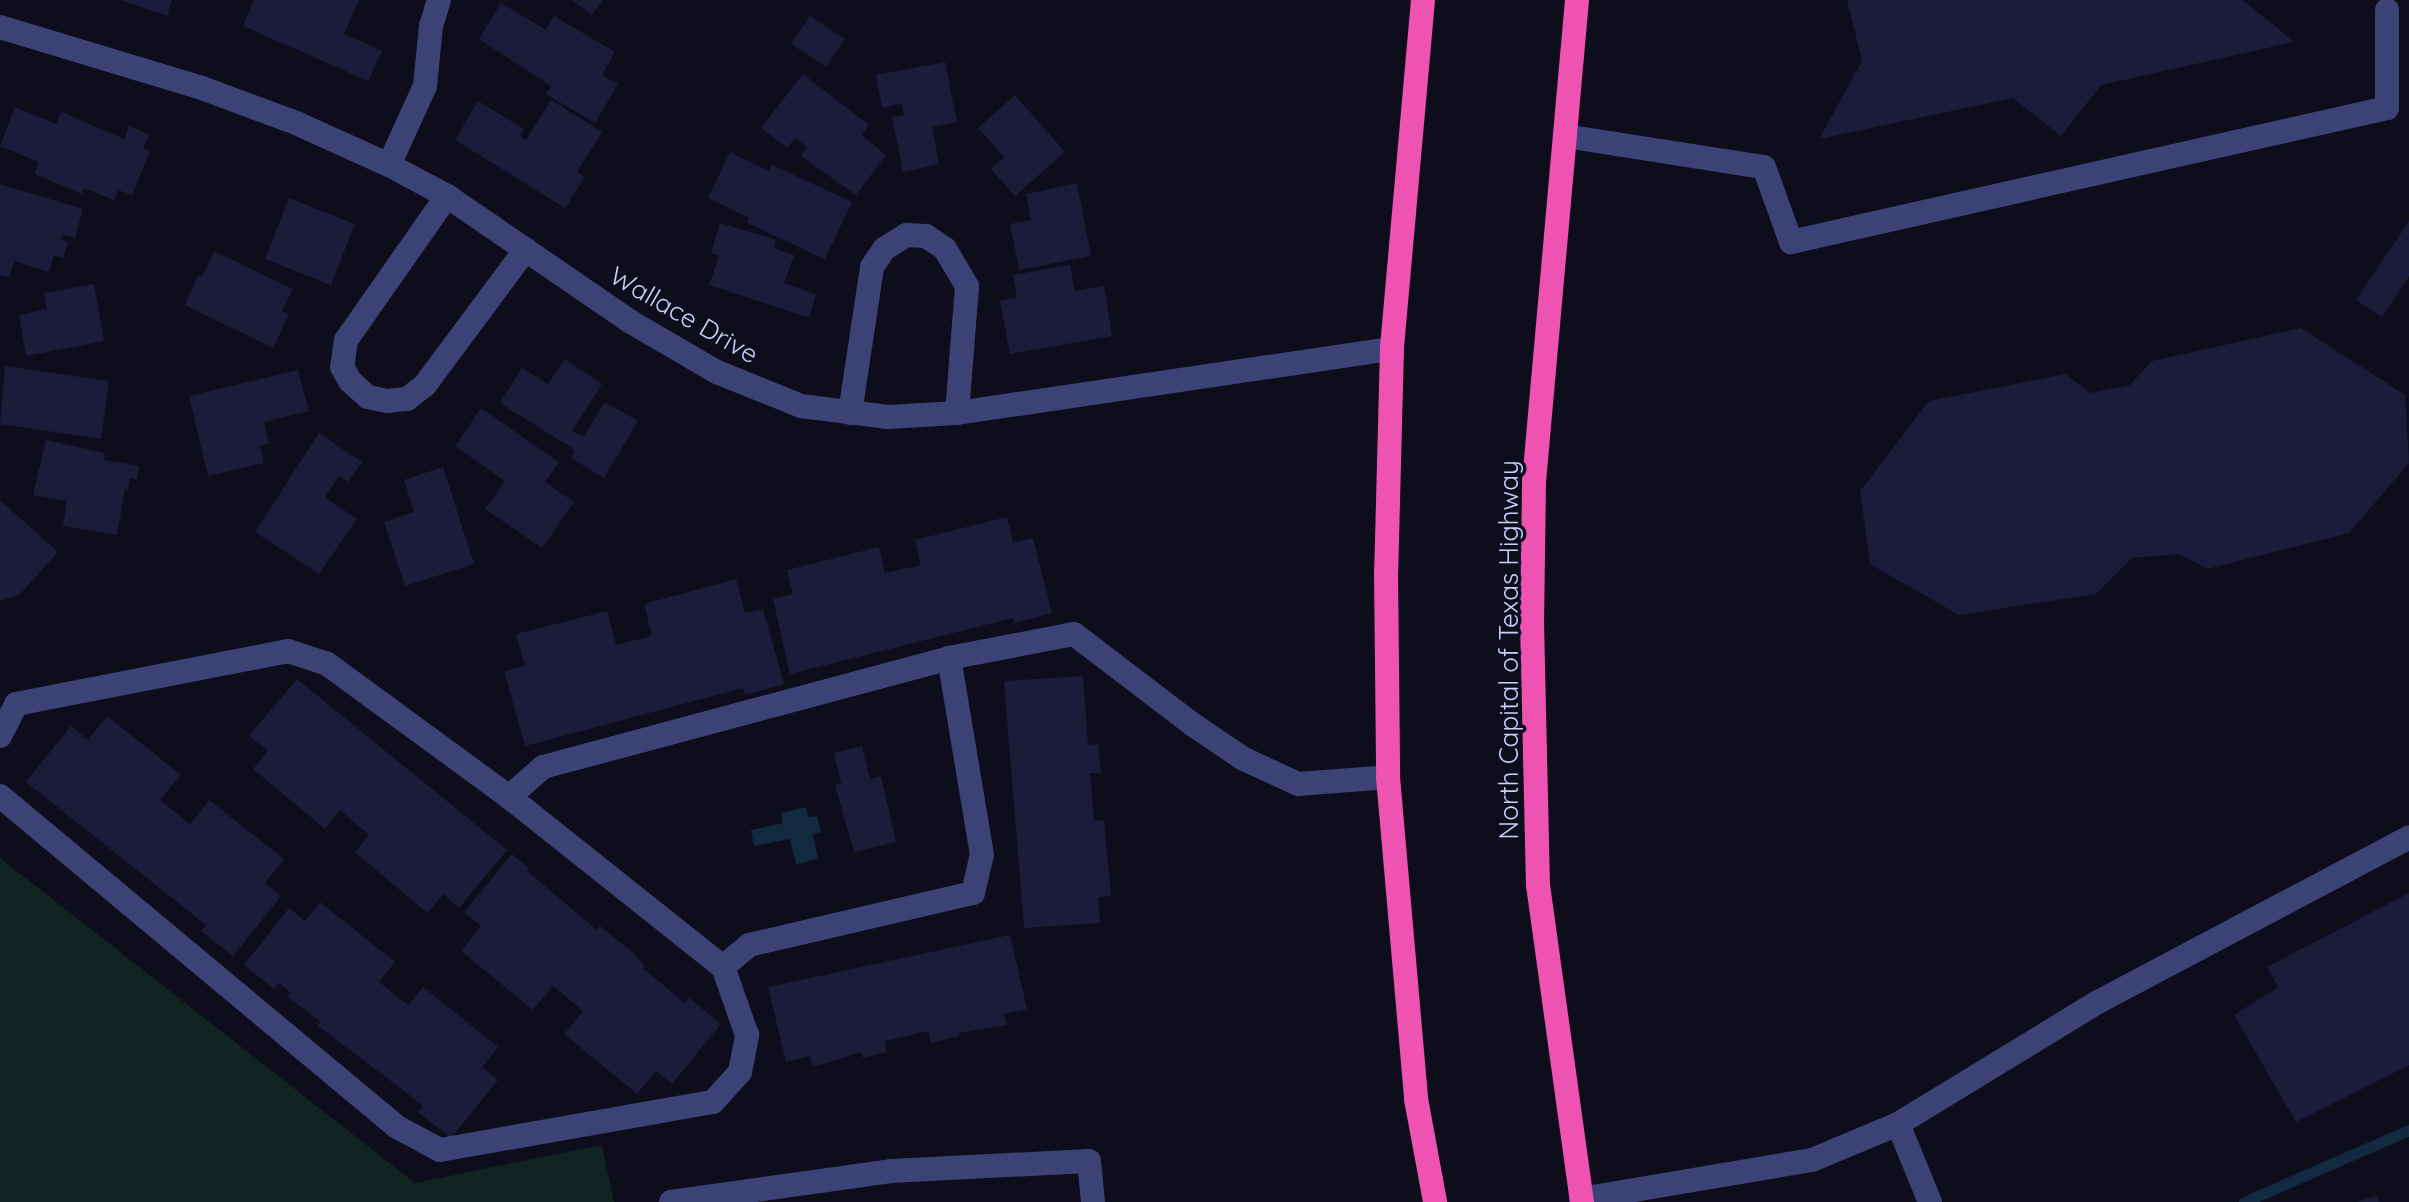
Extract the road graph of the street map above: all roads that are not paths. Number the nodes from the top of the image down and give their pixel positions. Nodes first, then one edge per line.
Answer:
1 (439, 0) edge
2 (1423, 0) edge
3 (1577, 0) edge
4 (2387, 10) dead end
5 (0, 27) edge
6 (1565, 136) junction
7 (389, 165) junction
8 (447, 196) junction
9 (526, 249) junction
10 (1392, 349) junction
11 (850, 413) junction
12 (957, 413) junction
13 (949, 658) junction
14 (0, 736) edge
15 (1388, 777) junction
16 (0, 796) edge
17 (509, 797) junction
18 (2409, 837) edge
19 (723, 967) junction
20 (1898, 1124) junction
21 (1582, 1201) edge
22 (671, 1202) edge
23 (1093, 1202) edge
24 (1435, 1202) edge
25 (1930, 1202) edge

1 - 7 street
2 - 10 highway
3 - 6 highway, North Capital of Texas Highway
4 - 6 street
5 - 7 street, Wallace Drive
6 - 21 highway, North Capital of Texas Highway
7 - 8 street, Wallace Drive
8 - 9 street, Wallace Drive
8 - 9 street
9 - 11 street, Wallace Drive
10 - 12 street, Wallace Drive
10 - 15 highway
11 - 12 street, Wallace Drive
11 - 12 street
13 - 15 street
13 - 17 street
13 - 19 street
14 - 17 street
15 - 24 highway
16 - 19 street
17 - 19 street
18 - 20 street
20 - 21 street
20 - 25 street
22 - 23 street

